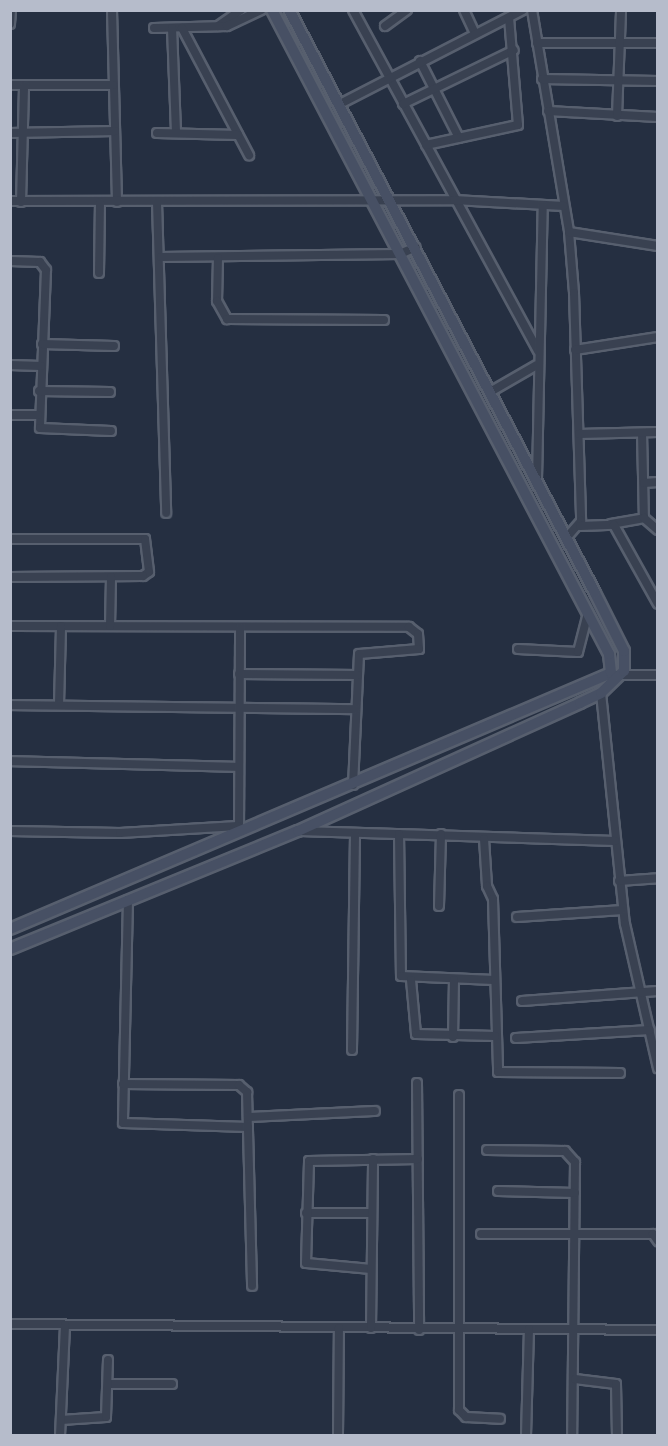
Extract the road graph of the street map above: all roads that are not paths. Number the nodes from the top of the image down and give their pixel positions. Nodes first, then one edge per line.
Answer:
1 (11, 10) edge
2 (112, 10) edge
3 (241, 10) edge
4 (261, 10) edge
5 (272, 10) edge
6 (289, 10) edge
7 (353, 10) edge
8 (407, 10) edge
9 (464, 10) edge
10 (524, 10) edge
11 (532, 10) edge
12 (621, 10) edge
13 (511, 14) edge
14 (10, 24) edge
15 (218, 26) junction
16 (154, 27) dead end
17 (385, 27) dead end
18 (172, 28) junction
19 (182, 28) junction
20 (474, 32) junction
21 (537, 43) junction
22 (657, 44) edge
23 (621, 45) junction
24 (514, 50) junction
25 (420, 61) junction
26 (389, 78) junction
27 (542, 79) junction
28 (657, 81) edge
29 (618, 82) junction
30 (10, 85) edge
31 (24, 85) junction
32 (113, 85) junction
33 (434, 91) junction
34 (404, 104) junction
35 (338, 105) junction
36 (548, 111) junction
37 (617, 116) junction
38 (657, 117) edge
39 (115, 131) junction
40 (10, 133) edge
41 (22, 133) junction
42 (157, 133) dead end
43 (176, 133) junction
44 (238, 135) junction
45 (459, 138) junction
46 (426, 145) junction
47 (249, 155) dead end
48 (372, 199) junction
49 (391, 200) junction
50 (454, 200) junction
51 (10, 201) edge
52 (21, 202) junction
53 (100, 202) junction
54 (117, 202) junction
55 (157, 202) junction
56 (543, 206) junction
57 (564, 206) junction
58 (569, 232) junction
59 (657, 246) edge
60 (416, 247) junction
61 (400, 254) junction
62 (161, 257) junction
63 (218, 258) junction
64 (10, 261) edge
65 (99, 273) dead end
66 (384, 320) dead end
67 (657, 337) edge
68 (42, 344) junction
69 (114, 346) dead end
70 (575, 350) junction
71 (538, 351) junction
72 (10, 364) edge
73 (537, 365) junction
74 (41, 366) junction
75 (39, 391) junction
76 (110, 392) dead end
77 (490, 392) junction
78 (10, 415) edge
79 (38, 415) junction
80 (111, 431) dead end
81 (657, 432) edge
82 (642, 433) junction
83 (579, 434) junction
84 (528, 467) junction
85 (515, 474) junction
86 (657, 482) edge
87 (537, 483) junction
88 (644, 483) junction
89 (166, 513) dead end
90 (644, 518) junction
91 (611, 524) junction
92 (580, 526) junction
93 (657, 530) edge
94 (566, 538) junction
95 (10, 539) edge
96 (111, 576) junction
97 (10, 577) edge
98 (657, 604) edge
99 (588, 613) junction
100 (10, 626) edge
101 (61, 626) junction
102 (110, 626) junction
103 (240, 627) junction
104 (518, 649) dead end
105 (239, 674) junction
106 (616, 674) junction
107 (358, 675) junction
108 (657, 675) edge
109 (601, 693) junction
110 (10, 705) edge
111 (59, 705) junction
112 (239, 707) junction
113 (356, 709) junction
114 (10, 761) edge
115 (238, 767) junction
116 (353, 785) junction
117 (262, 824) junction
118 (239, 830) junction
119 (10, 831) edge
120 (298, 831) junction
121 (355, 834) junction
122 (399, 834) junction
123 (441, 834) junction
124 (484, 839) junction
125 (615, 841) junction
126 (271, 842) junction
127 (657, 878) edge
128 (619, 881) junction
129 (128, 900) junction
130 (439, 906) dead end
131 (623, 910) junction
132 (517, 917) dead end
133 (10, 928) edge
134 (10, 949) edge
135 (411, 980) junction
136 (454, 980) junction
137 (494, 980) junction
138 (657, 991) edge
139 (641, 994) junction
140 (522, 1002) dead end
141 (650, 1030) junction
142 (495, 1036) junction
143 (453, 1037) junction
144 (516, 1038) dead end
145 (352, 1050) dead end
146 (656, 1053) edge
147 (657, 1068) edge
148 (620, 1073) dead end
149 (417, 1083) dead end
150 (123, 1084) junction
151 (459, 1095) dead end
152 (375, 1111) dead end
153 (248, 1117) junction
154 (248, 1127) junction
155 (487, 1150) dead end
156 (373, 1159) junction
157 (418, 1159) junction
158 (498, 1191) dead end
159 (575, 1193) junction
160 (306, 1213) junction
161 (372, 1213) junction
162 (481, 1234) dead end
163 (576, 1234) junction
164 (657, 1241) edge
165 (371, 1269) junction
166 (252, 1286) dead end
167 (10, 1324) edge
168 (65, 1326) junction
169 (339, 1328) junction
170 (371, 1328) junction
171 (577, 1328) junction
172 (529, 1329) junction
173 (419, 1330) junction
174 (457, 1330) junction
175 (657, 1330) edge
176 (108, 1360) dead end
177 (574, 1379) junction
178 (108, 1384) junction
179 (172, 1384) dead end
180 (500, 1419) dead end
181 (61, 1420) junction
182 (60, 1436) edge
183 (338, 1436) edge
184 (526, 1436) edge
185 (572, 1436) edge
186 (617, 1436) edge

1 - 14 street
2 - 32 street
3 - 15 street
4 - 15 street
5 - 48 main road
6 - 35 main road
7 - 26 street
8 - 17 street
9 - 20 street
10 - 13 street
11 - 21 street
12 - 23 street
13 - 20 street
13 - 24 street
15 - 19 street
16 - 18 street
18 - 19 street
18 - 43 street
19 - 44 street
20 - 25 street
21 - 23 street
21 - 27 street
22 - 23 street
23 - 29 street
24 - 33 street
24 - 45 street
25 - 26 street
25 - 33 street
26 - 34 street
26 - 35 street
27 - 29 street
27 - 36 street
28 - 29 street
29 - 37 street
30 - 31 street
31 - 32 street
31 - 41 street
32 - 39 street
33 - 34 street
33 - 45 street
34 - 46 street
35 - 49 main road
36 - 37 street
36 - 57 street
37 - 38 street
39 - 41 street
39 - 54 street
40 - 41 street
41 - 52 street
42 - 43 street
43 - 44 street
44 - 47 street
45 - 46 street
46 - 50 street
48 - 49 street
48 - 55 street
48 - 61 main road
49 - 50 street
49 - 60 main road
50 - 56 street
50 - 71 street
51 - 52 street
52 - 53 street
53 - 54 street
53 - 65 street
54 - 55 street
55 - 62 street
56 - 57 street
56 - 71 street
57 - 58 street
58 - 59 street
58 - 70 street
60 - 61 street
60 - 77 main road
61 - 63 street
61 - 85 main road
62 - 63 street
62 - 89 street
63 - 66 street
64 - 68 street
67 - 70 street
68 - 69 street
68 - 74 street
70 - 83 street
71 - 73 street
72 - 74 street
73 - 77 street
73 - 87 street
74 - 75 street
75 - 76 street
75 - 79 street
77 - 84 main road
78 - 79 street
79 - 80 street
81 - 82 street
82 - 83 street
82 - 88 street
83 - 92 street
84 - 85 main road
84 - 87 main road
85 - 99 main road
86 - 88 street
87 - 94 main road
88 - 90 street
90 - 91 street
90 - 93 street
91 - 92 street
91 - 98 street
92 - 94 street
94 - 106 main road
95 - 96 street
96 - 97 street
96 - 102 street
99 - 104 street
99 - 106 main road
100 - 101 street
101 - 102 street
101 - 111 street
102 - 103 street
103 - 105 street
103 - 107 street
105 - 107 street
105 - 112 street
106 - 108 street
106 - 109 main road
106 - 116 main road
107 - 113 street
109 - 120 main road
109 - 125 street
110 - 111 street
111 - 112 street
112 - 113 street
112 - 115 street
113 - 116 street
114 - 115 street
115 - 118 street
116 - 117 main road
117 - 118 main road
117 - 126 main road
118 - 119 street
118 - 133 main road
120 - 121 street
120 - 126 main road
121 - 122 street
121 - 145 street
122 - 123 street
122 - 135 street
123 - 124 street
123 - 130 street
124 - 125 street
124 - 137 street
125 - 128 street
126 - 129 main road
127 - 128 street
128 - 131 street
129 - 134 main road
129 - 150 street
131 - 132 street
131 - 139 street
135 - 136 street
135 - 143 street
136 - 137 street
136 - 143 street
137 - 142 street
138 - 139 street
139 - 140 street
139 - 141 street
141 - 144 street
141 - 146 street
142 - 143 street
142 - 148 street
146 - 147 street
149 - 157 street
150 - 153 street
150 - 154 street
151 - 174 street
152 - 153 street
153 - 154 street
154 - 166 street
155 - 159 street
156 - 157 street
156 - 160 street
156 - 161 street
157 - 173 street
158 - 159 street
159 - 163 street
160 - 161 street
160 - 165 street
161 - 165 street
162 - 163 street
163 - 164 street
163 - 171 street
165 - 170 street
167 - 168 street
168 - 169 street
168 - 181 street
169 - 170 street
169 - 183 street
170 - 173 street
171 - 172 street
171 - 175 street
171 - 177 street
172 - 174 street
172 - 184 street
173 - 174 street
174 - 180 street
176 - 178 street
177 - 185 street
177 - 186 street
178 - 179 street
178 - 181 street
181 - 182 street

